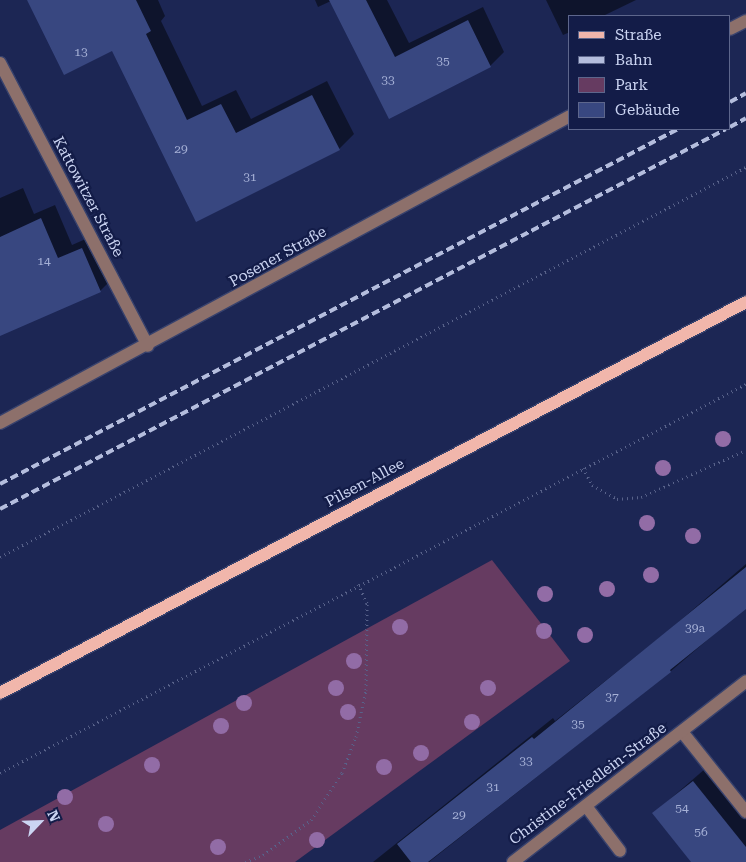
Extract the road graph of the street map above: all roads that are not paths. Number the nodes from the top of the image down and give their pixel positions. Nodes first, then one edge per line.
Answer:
1 (746, 20) edge
2 (731, 28) edge
3 (0, 63) edge
4 (568, 117) edge
5 (746, 302) edge
6 (148, 346) junction
7 (0, 423) edge
8 (746, 682) edge
9 (0, 693) edge
10 (683, 732) junction
11 (586, 806) junction
12 (746, 812) edge
13 (620, 851) dead end
14 (513, 862) edge

1 - 2 street
3 - 6 street, Kattowitzer Straße
4 - 6 street, Posener Straße
5 - 9 main road, Pilsen-Allee
6 - 7 street, Posener Straße
8 - 10 street, Christine-Friedlein-Straße
10 - 11 street, Christine-Friedlein-Straße
10 - 12 street, Christine-Friedlein-Straße
11 - 13 street
11 - 14 street, Christine-Friedlein-Straße

